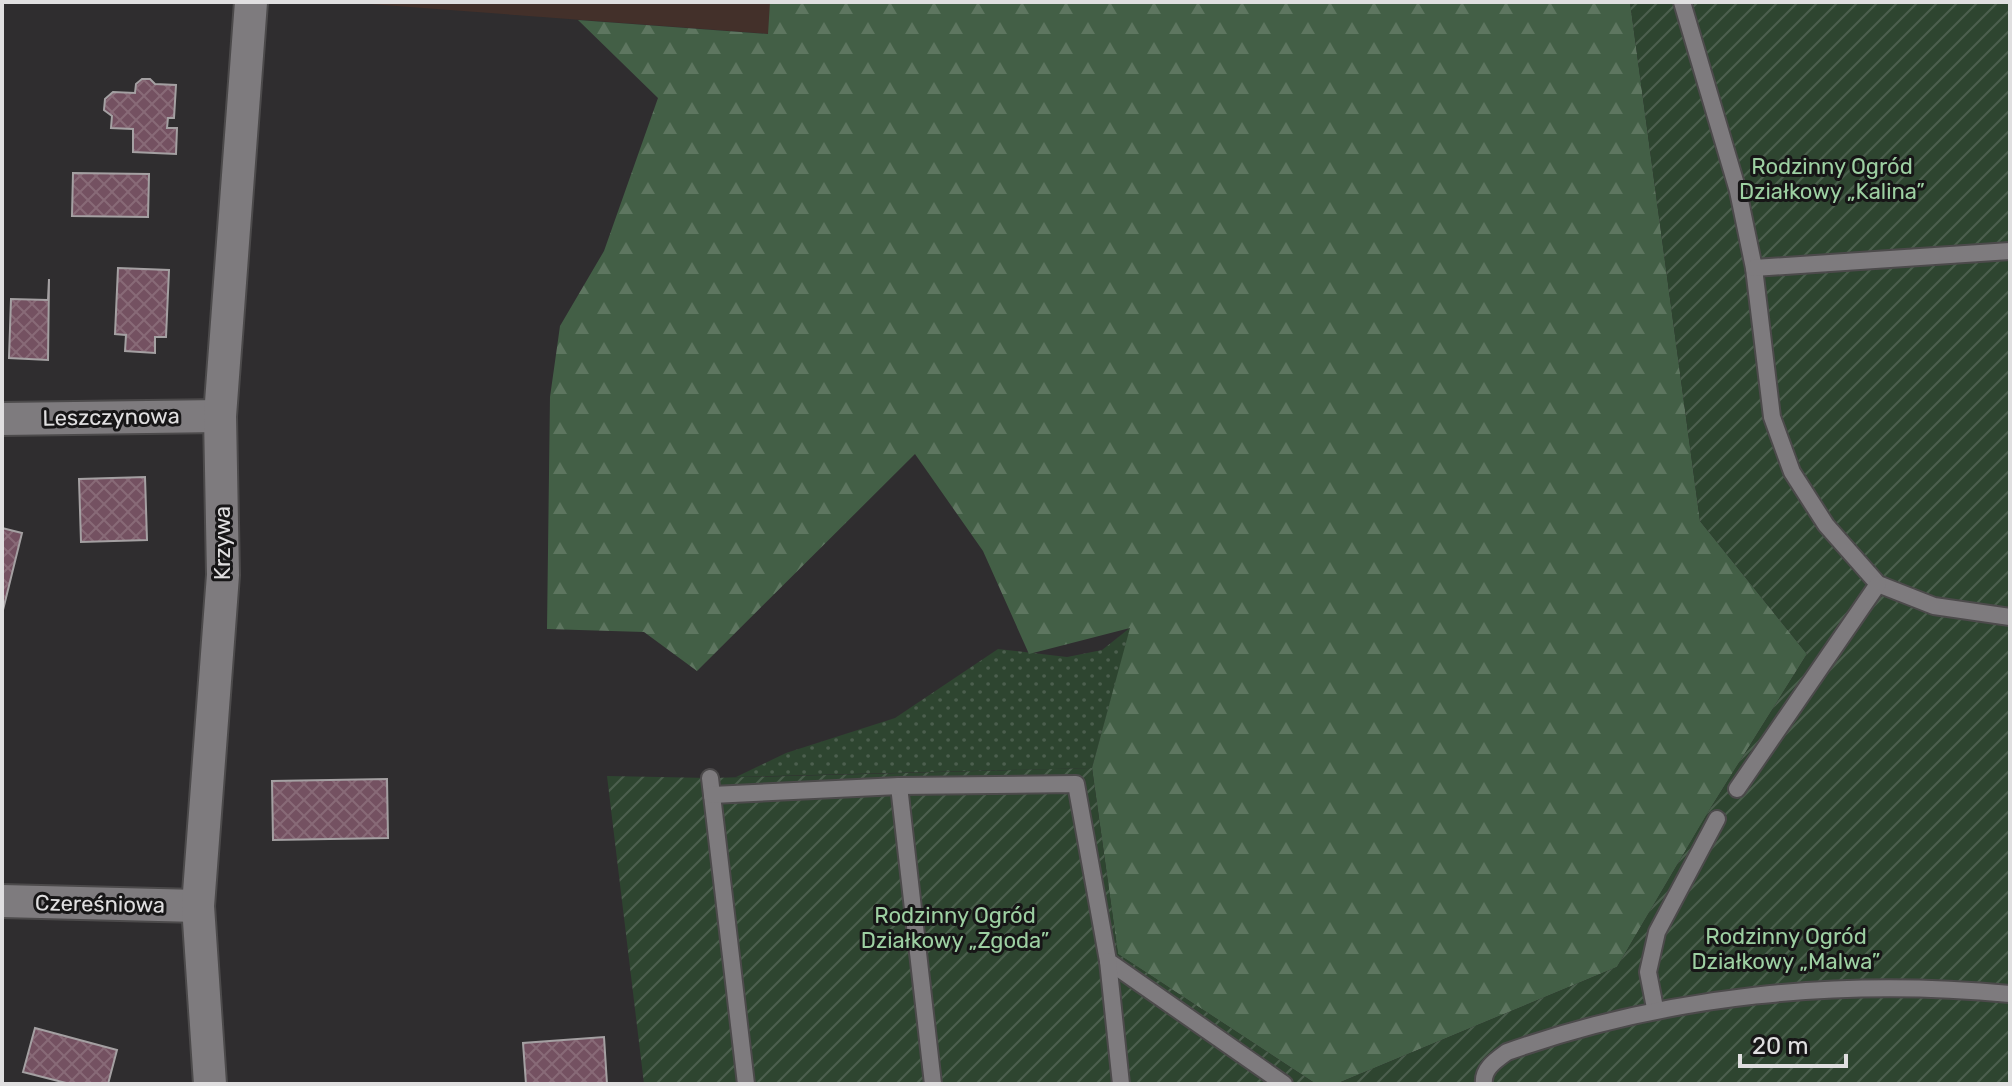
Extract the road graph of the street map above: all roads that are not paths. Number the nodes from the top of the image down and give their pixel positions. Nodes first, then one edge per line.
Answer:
1 (251, 2) edge
2 (1682, 2) edge
3 (2010, 251) edge
4 (1754, 268) junction
5 (220, 416) junction
6 (2, 419) edge
7 (1878, 584) junction
8 (2010, 617) edge
9 (710, 778) dead end
10 (899, 786) junction
11 (1737, 789) dead end
12 (712, 795) junction
13 (1717, 819) dead end
14 (2, 901) edge
15 (198, 906) junction
16 (1108, 961) junction
17 (2010, 994) edge
18 (1655, 1008) junction
19 (210, 1084) edge
20 (746, 1084) edge
21 (933, 1084) edge
22 (1121, 1084) edge
23 (1284, 1084) edge
24 (1484, 1084) edge

1 - 5 street, Krzywa
2 - 4 lane
3 - 4 lane
4 - 7 lane
5 - 6 street, Leszczynowa
5 - 15 street, Krzywa
7 - 8 lane
7 - 11 lane
9 - 12 lane
10 - 12 lane
10 - 16 lane
10 - 21 lane
12 - 20 lane
13 - 18 lane
14 - 15 street, Czereśniowa
15 - 19 street, Krzywa
16 - 22 lane
16 - 23 lane
17 - 18 lane
18 - 24 lane

